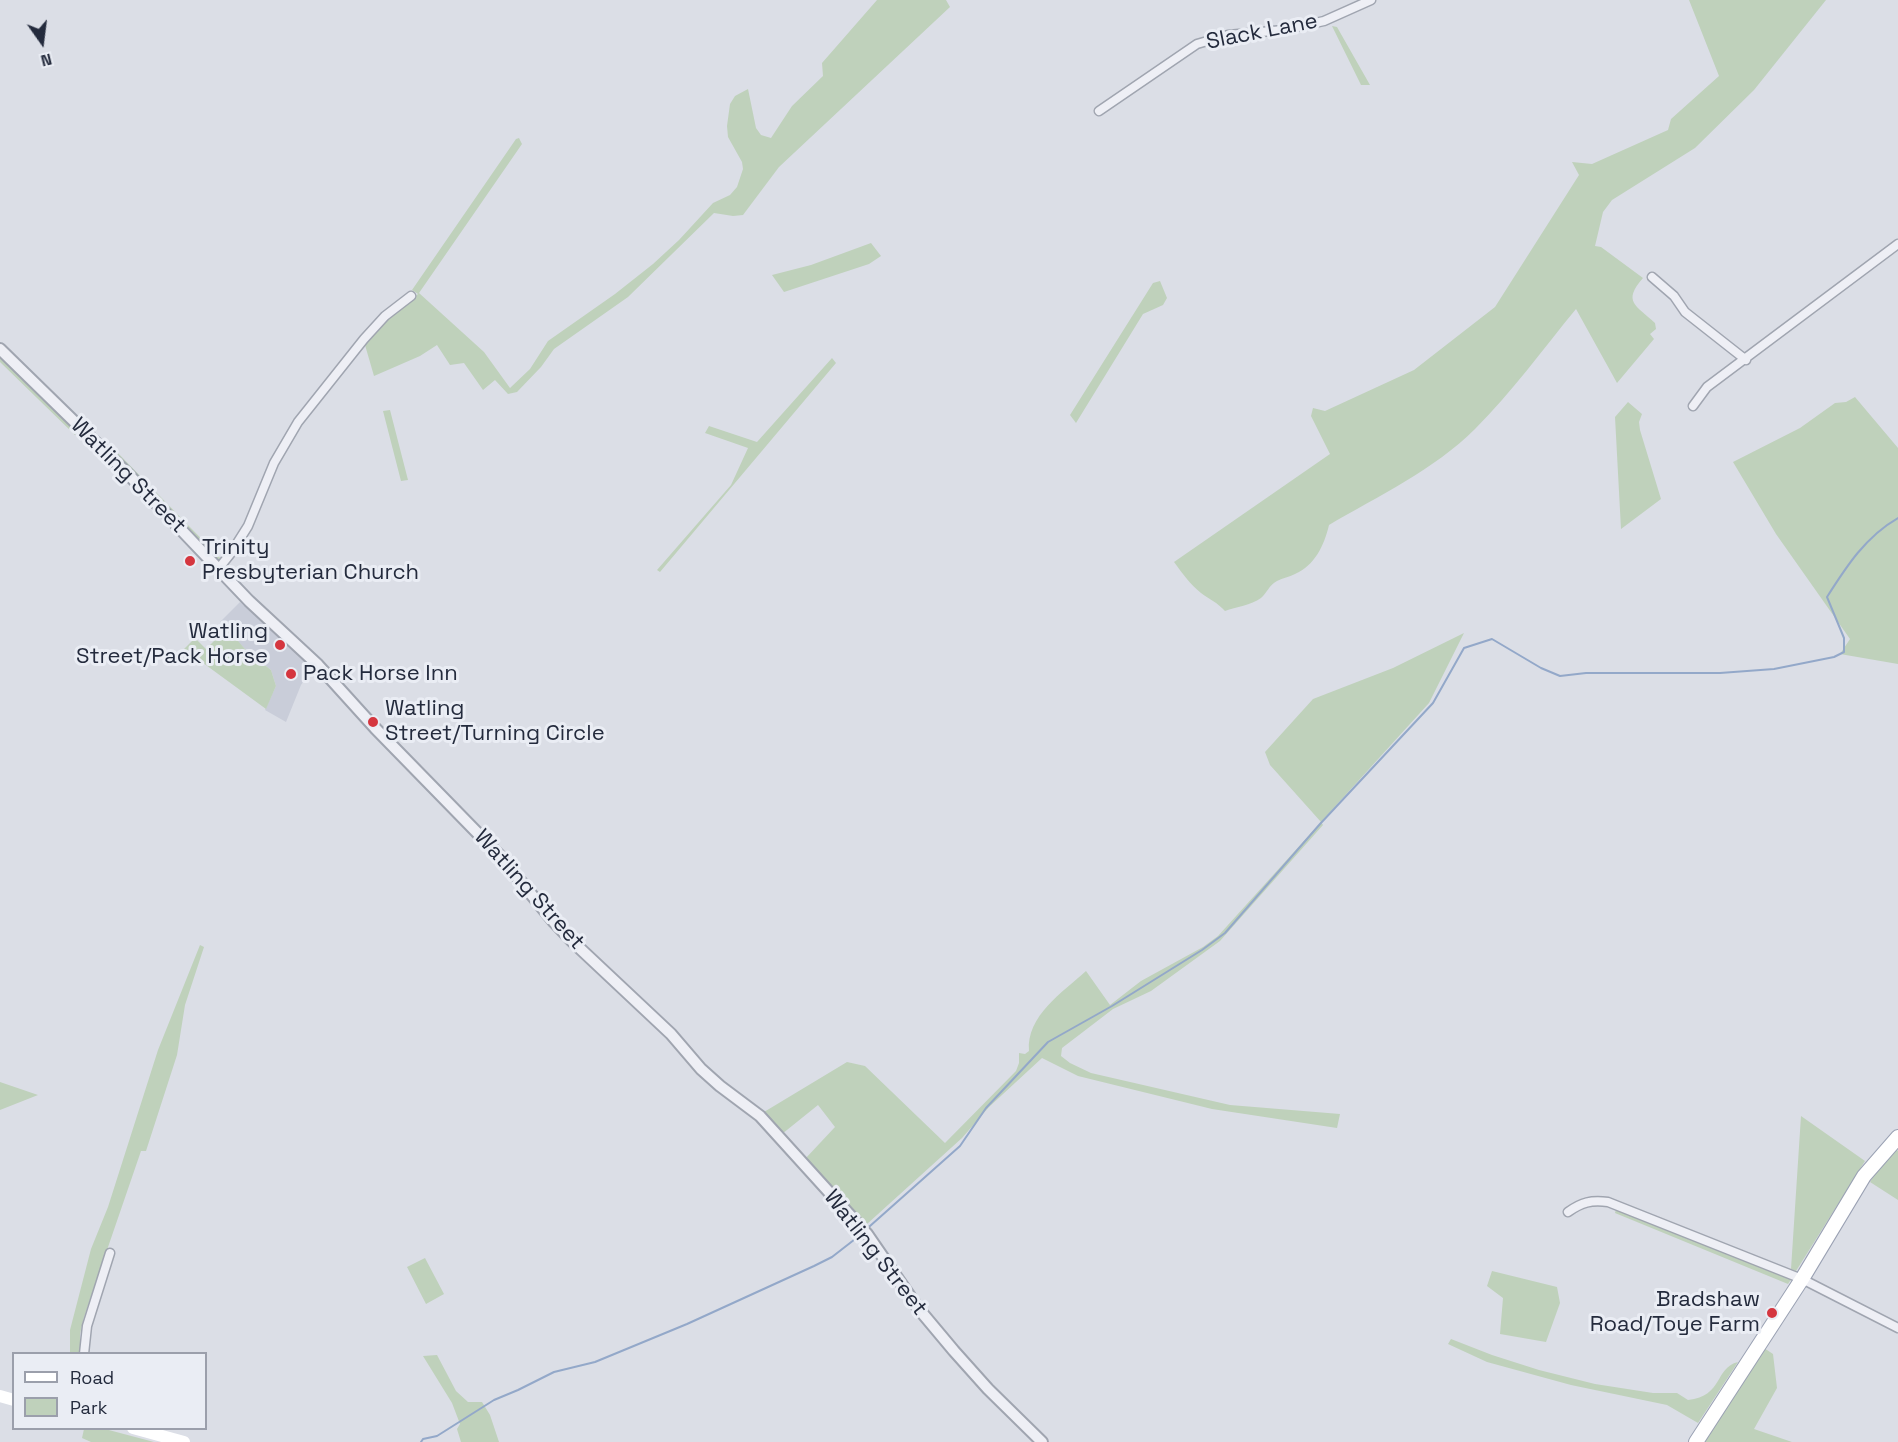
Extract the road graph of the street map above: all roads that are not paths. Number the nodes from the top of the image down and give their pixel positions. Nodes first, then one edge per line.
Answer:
1 (1371, 0) edge
2 (1099, 111) dead end
3 (1898, 244) edge
4 (1652, 277) dead end
5 (411, 296) dead end
6 (0, 350) edge
7 (1746, 360) junction
8 (1693, 406) dead end
9 (219, 568) junction
10 (1898, 1137) edge
11 (1568, 1212) dead end
12 (110, 1253) dead end
13 (1802, 1280) junction
14 (1898, 1328) edge
15 (84, 1352) edge
16 (140, 1430) edge
17 (184, 1442) edge
18 (1041, 1442) edge
19 (1695, 1442) edge

1 - 2 street, Slack Lane
3 - 7 street
4 - 7 street
5 - 9 street
6 - 9 street, Watling Street
7 - 8 street
9 - 18 street, Watling Street
10 - 13 main road
11 - 13 street
12 - 15 street
13 - 14 street
13 - 19 main road
16 - 17 main road

